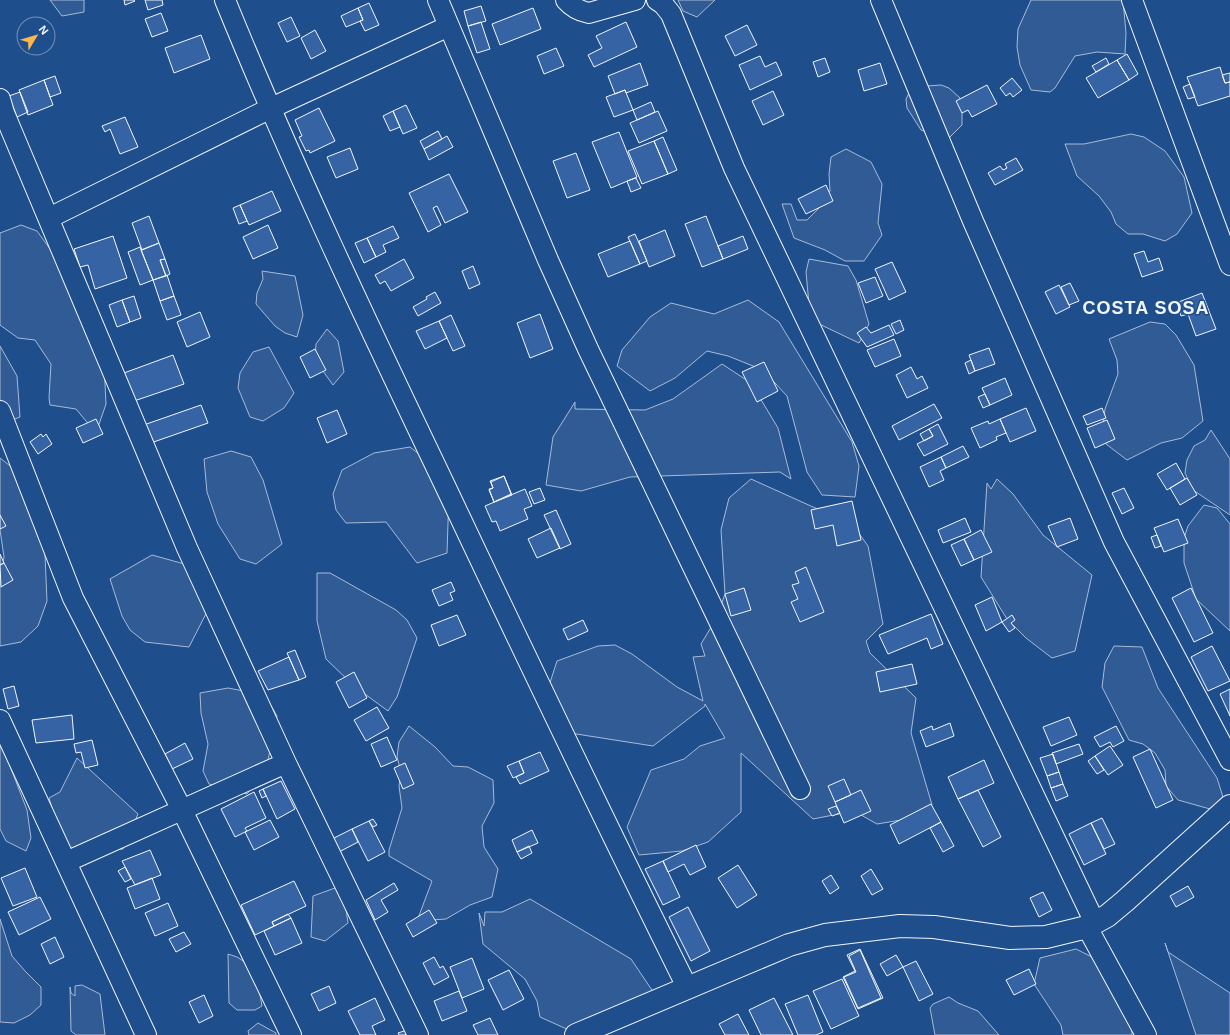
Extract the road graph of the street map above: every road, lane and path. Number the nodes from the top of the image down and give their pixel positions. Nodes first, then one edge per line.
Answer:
1 (225, 0) edge
2 (438, 0) edge
3 (566, 0) edge
4 (635, 0) edge
5 (657, 0) edge
6 (881, 0) edge
7 (1132, 0) edge
8 (449, 26) junction
9 (1, 109) edge
10 (269, 109) junction
11 (49, 218) junction
12 (1230, 265) edge
13 (0, 411) edge
14 (0, 720) edge
15 (1230, 760) edge
16 (286, 763) junction
17 (800, 789) dead end
18 (1230, 806) edge
19 (182, 810) junction
20 (66, 862) junction
21 (1091, 925) junction
22 (687, 987) junction
23 (146, 1035) edge
24 (291, 1035) edge
25 (418, 1035) edge
26 (576, 1035) edge
27 (1146, 1035) edge

1 - 10 street
2 - 8 street
3 - 4 street
5 - 21 street
6 - 15 street
7 - 12 street
8 - 10 street
8 - 17 street
9 - 11 street
10 - 11 street
10 - 22 street
11 - 16 street
13 - 19 street
14 - 20 street
16 - 19 street
16 - 25 street
18 - 21 main road
19 - 20 street
19 - 24 street
20 - 23 street
21 - 22 main road
21 - 27 street
22 - 26 main road

